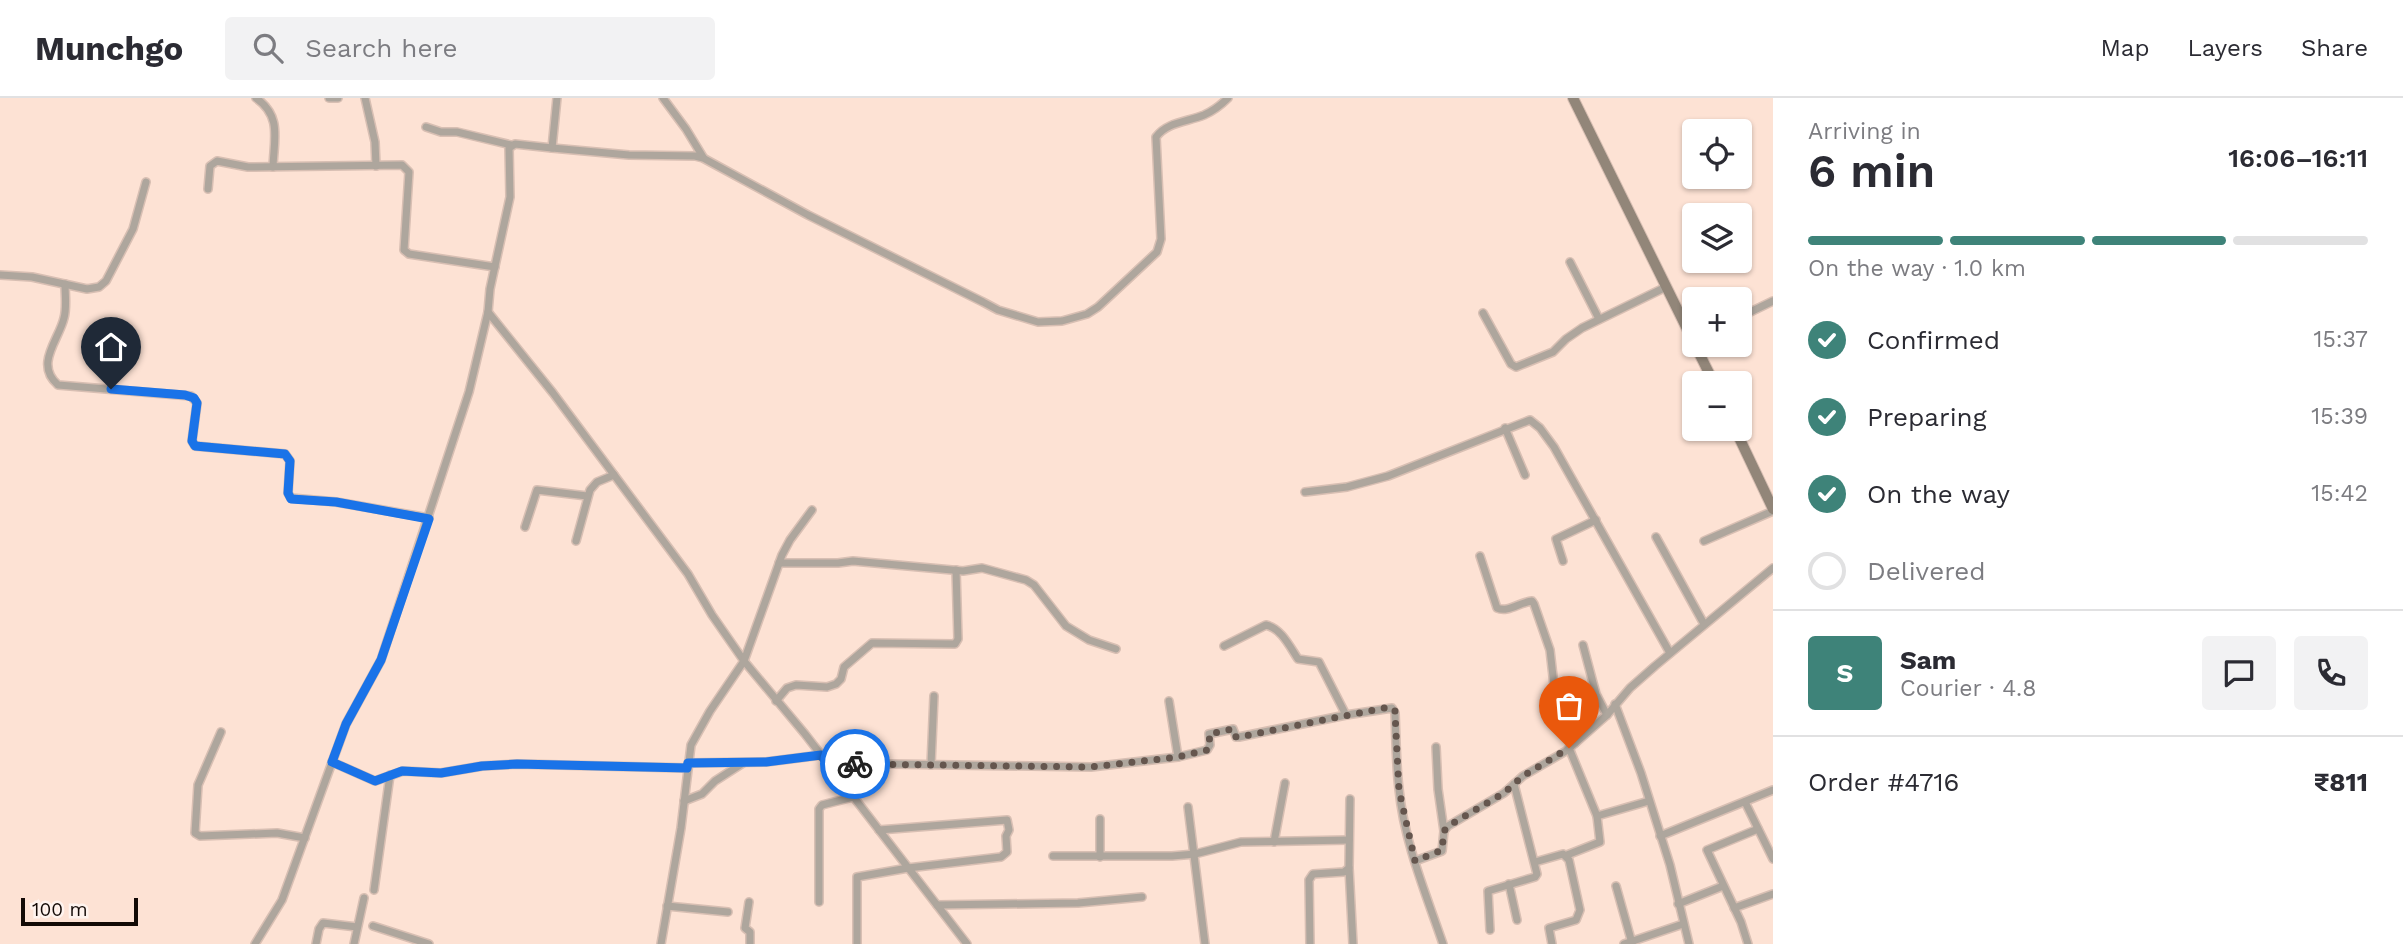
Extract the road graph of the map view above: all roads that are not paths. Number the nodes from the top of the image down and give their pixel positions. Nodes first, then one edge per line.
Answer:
1 (256, 98) edge
2 (329, 98) edge
3 (338, 98) edge
4 (365, 98) edge
5 (557, 98) edge
6 (663, 98) edge
7 (1228, 98) edge
8 (1573, 98) edge
9 (426, 127) dead end
10 (511, 145) junction
11 (552, 149) junction
12 (703, 158) junction
13 (376, 166) junction
14 (273, 167) junction
15 (146, 182) dead end
16 (208, 189) dead end
17 (1570, 262) dead end
18 (495, 267) junction
19 (0, 275) edge
20 (65, 284) junction
21 (1666, 287) junction
22 (1773, 301) edge
23 (1752, 311) edge
24 (488, 312) junction
25 (1483, 313) dead end
26 (1682, 318) edge
27 (1599, 320) junction
28 (1505, 428) junction
29 (1742, 441) edge
30 (614, 475) junction
31 (1525, 475) dead end
32 (1305, 492) dead end
33 (1770, 493) edge
34 (587, 496) junction
35 (811, 510) dead end
36 (1773, 510) edge
37 (429, 519) junction
38 (1596, 520) junction
39 (525, 527) dead end
40 (1656, 537) dead end
41 (576, 541) dead end
42 (1704, 541) dead end
43 (1480, 556) dead end
44 (1563, 561) dead end
45 (779, 563) junction
46 (1773, 568) edge
47 (956, 570) junction
48 (1703, 624) junction
49 (1583, 645) dead end
50 (1224, 646) dead end
51 (1116, 649) dead end
52 (1670, 653) junction
53 (744, 661) junction
54 (934, 696) dead end
55 (776, 701) junction
56 (1169, 701) dead end
57 (1615, 704) junction
58 (1346, 715) junction
59 (1607, 715) junction
60 (221, 732) dead end
61 (1572, 746) junction
62 (1436, 747) dead end
63 (821, 755) junction
64 (1178, 757) junction
65 (332, 762) junction
66 (744, 762) junction
67 (827, 763) junction
68 (931, 765) junction
69 (687, 766) junction
70 (390, 775) junction
71 (1285, 783) dead end
72 (1514, 784) junction
73 (1773, 790) edge
74 (853, 797) junction
75 (1349, 799) dead end
76 (684, 801) junction
77 (1649, 801) junction
78 (1745, 802) junction
79 (1188, 807) dead end
80 (1597, 816) junction
81 (1100, 819) dead end
82 (1758, 829) junction
83 (879, 830) junction
84 (1444, 831) junction
85 (1660, 836) junction
86 (305, 838) junction
87 (1349, 840) junction
88 (1274, 842) junction
89 (1195, 854) junction
90 (1567, 855) junction
91 (1053, 856) dead end
92 (1100, 857) junction
93 (1773, 859) edge
94 (1415, 861) junction
95 (1535, 862) junction
96 (908, 868) junction
97 (1349, 868) junction
98 (1510, 884) junction
99 (1723, 886) junction
100 (1616, 887) dead end
101 (374, 890) dead end
102 (1773, 894) edge
103 (1142, 897) dead end
104 (364, 898) dead end
105 (748, 902) dead end
106 (819, 902) dead end
107 (1678, 904) junction
108 (937, 905) junction
109 (667, 906) junction
110 (1734, 908) junction
111 (728, 912) dead end
112 (1517, 920) dead end
113 (1683, 924) junction
114 (373, 926) dead end
115 (358, 928) junction
116 (1490, 930) dead end
117 (1629, 943) edge
118 (1745, 943) edge
119 (255, 944) edge
120 (316, 944) edge
121 (354, 944) edge
122 (429, 944) edge
123 (662, 944) edge
124 (750, 944) edge
125 (858, 944) edge
126 (967, 944) edge
127 (1206, 944) edge
128 (1310, 944) edge
129 (1353, 944) edge
130 (1443, 944) edge
131 (1552, 944) edge
132 (1689, 944) edge

1 - 14 street
2 - 3 street
4 - 13 street
5 - 11 street
6 - 12 street
7 - 12 street
8 - 21 street
9 - 10 street
10 - 11 street
10 - 18 street
11 - 12 street
13 - 14 street
13 - 18 street
14 - 16 street
15 - 20 street
17 - 27 street
18 - 24 street
19 - 20 street
20 - 37 street
21 - 26 street
21 - 27 street
22 - 23 street
24 - 30 street
24 - 37 street
25 - 27 street
28 - 31 street
28 - 32 street
28 - 38 street
29 - 33 street
30 - 34 street
30 - 53 street
33 - 36 street
34 - 39 street
34 - 41 street
35 - 45 street
36 - 42 street
37 - 65 street
38 - 44 street
38 - 52 street
40 - 48 street
43 - 61 street
45 - 47 street
45 - 53 street
46 - 48 street
47 - 51 street
47 - 55 street
48 - 52 street
49 - 59 street
50 - 58 street
52 - 57 street
53 - 55 street
53 - 69 street
54 - 68 street
55 - 63 street
56 - 64 street
57 - 59 street
57 - 77 street
58 - 64 street
58 - 94 street
59 - 61 street
60 - 86 street
61 - 72 street
61 - 80 street
62 - 84 street
63 - 66 street
63 - 67 street
64 - 68 street
65 - 70 street
65 - 86 street
66 - 69 street
66 - 76 street
67 - 68 street
67 - 74 street
69 - 70 street
69 - 76 street
70 - 101 street
71 - 88 street
72 - 84 street
72 - 95 street
73 - 78 street
74 - 83 street
74 - 106 street
75 - 87 street
76 - 109 street
77 - 80 street
77 - 85 street
78 - 82 street
78 - 85 street
79 - 89 street
80 - 90 street
81 - 92 street
82 - 93 street
82 - 99 street
83 - 96 street
83 - 96 street
84 - 94 street
85 - 107 street
86 - 119 street
87 - 88 street
87 - 97 street
88 - 89 street
89 - 92 street
89 - 127 street
90 - 95 street
90 - 131 street
91 - 92 street
94 - 130 street
95 - 98 street
96 - 108 street
96 - 125 street
97 - 128 street
97 - 129 street
98 - 112 street
98 - 116 street
99 - 107 street
99 - 110 street
100 - 117 street
102 - 110 street
103 - 108 street
104 - 115 street
105 - 124 street
107 - 113 street
108 - 126 street
109 - 111 street
109 - 123 street
110 - 118 street
113 - 117 street
113 - 132 street
114 - 122 street
115 - 120 street
115 - 121 street

